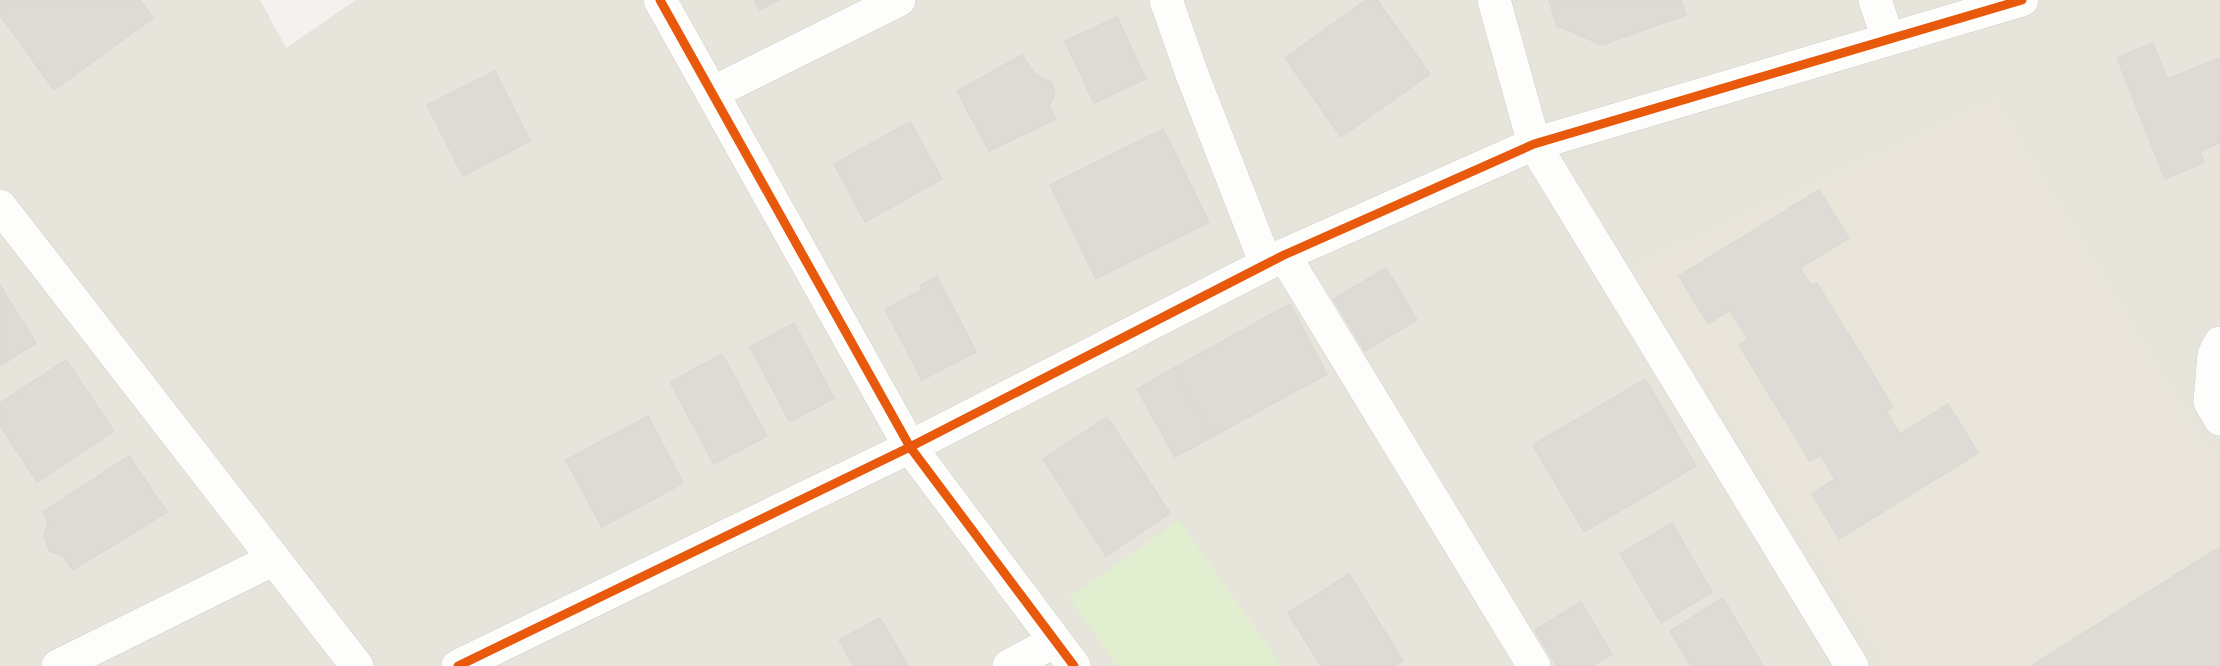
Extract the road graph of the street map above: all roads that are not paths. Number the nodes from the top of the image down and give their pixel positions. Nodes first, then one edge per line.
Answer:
1 (660, 0) edge
2 (899, 0) edge
3 (1166, 0) edge
4 (1494, 0) edge
5 (1875, 0) edge
6 (2022, 0) edge
7 (1888, 39) junction
8 (712, 93) junction
9 (1534, 144) junction
10 (0, 206) edge
11 (1275, 259) junction
12 (2220, 343) edge
13 (2220, 419) edge
14 (910, 447) junction
15 (274, 559) junction
16 (1064, 653) edge
17 (58, 666) edge
18 (357, 666) edge
19 (459, 666) edge
20 (1009, 666) edge
21 (1534, 666) edge
22 (1852, 666) edge

1 - 8 street
2 - 8 street
3 - 11 street
4 - 9 street
5 - 7 street
6 - 7 street
7 - 9 street
8 - 14 street
9 - 11 street
9 - 22 street
10 - 15 street
11 - 14 street
11 - 21 street
12 - 13 street
14 - 16 street
14 - 19 street
15 - 17 street
15 - 18 street
16 - 20 street

